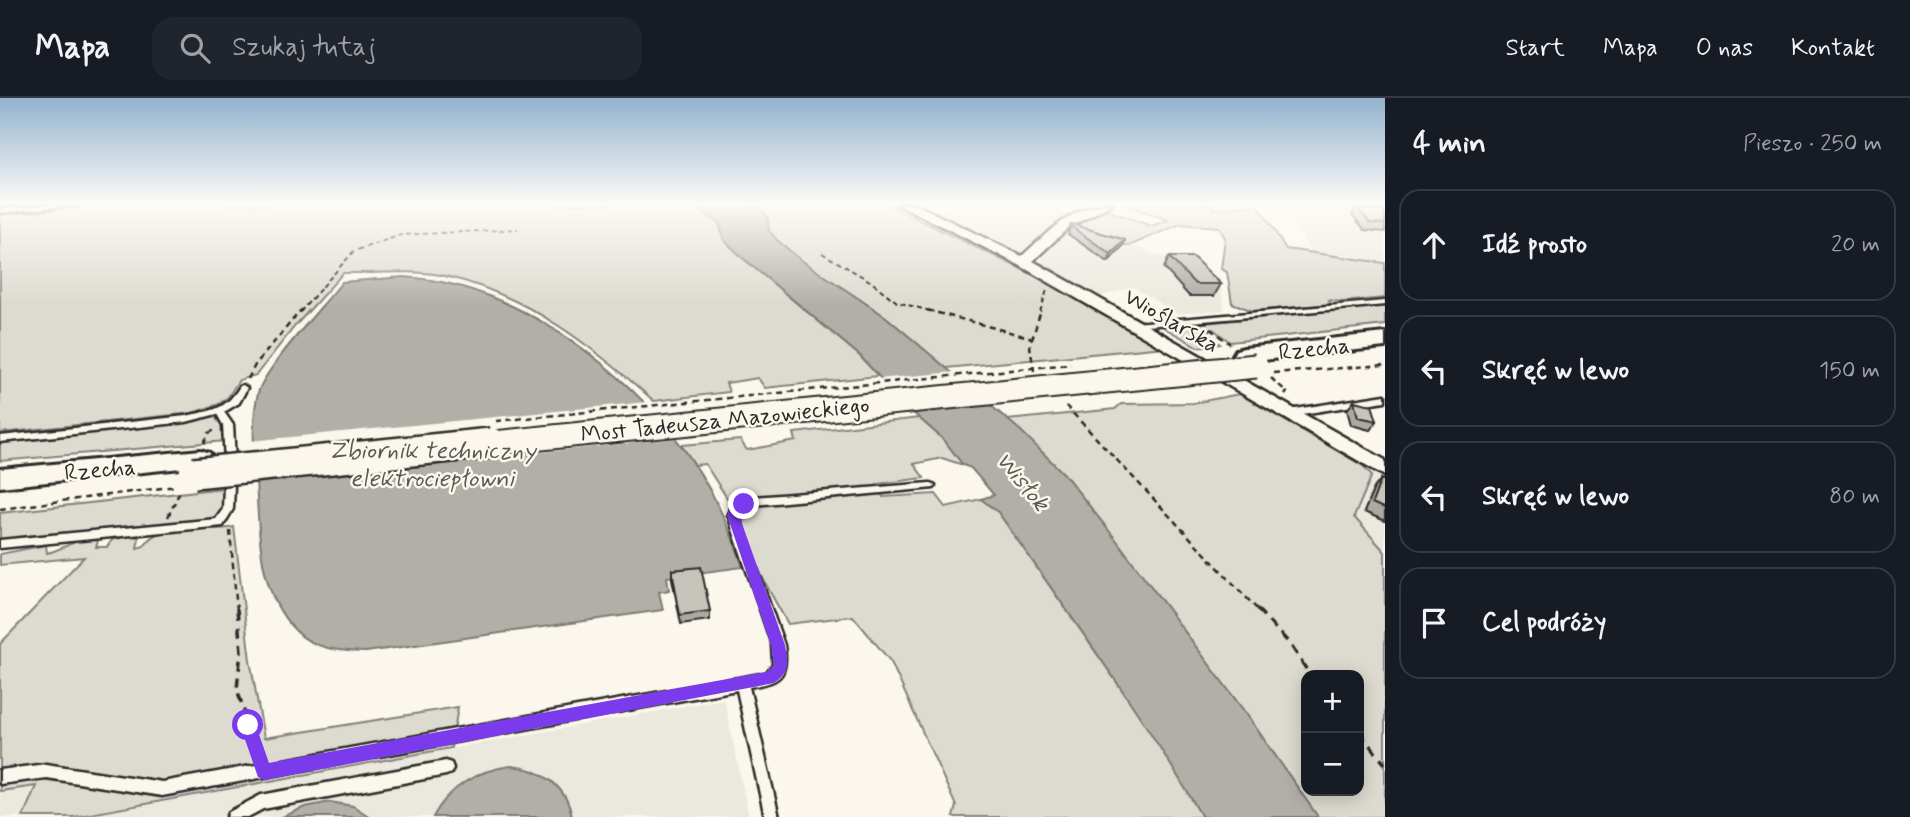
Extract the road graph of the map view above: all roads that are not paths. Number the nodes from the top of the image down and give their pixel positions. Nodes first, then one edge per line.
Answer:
1 (973, 238) edge
2 (1050, 238) edge
3 (1024, 262) junction
4 (1385, 303) edge
5 (1134, 325) junction
6 (1385, 340) edge
7 (1239, 354) junction
8 (1385, 354) edge
9 (243, 388) road end
10 (1385, 398) edge
11 (219, 411) junction
12 (1289, 413) junction
13 (0, 439) edge
14 (197, 466) junction
15 (1385, 469) edge
16 (0, 478) edge
17 (930, 486) dead end
18 (0, 494) edge
19 (0, 544) edge
20 (742, 684) junction
21 (446, 768) dead end
22 (0, 777) edge
23 (234, 817) edge
24 (772, 817) edge

1 - 3 street, Wioślarska
2 - 3 street
3 - 5 street, Wioślarska
4 - 5 lane
5 - 12 street, Wioślarska
6 - 7 main road, Rzecha
7 - 8 main road, Rzecha
7 - 14 main road, Most Tadeusza Mazowieckiego, bridge
9 - 11 lane
10 - 12 lane
11 - 13 lane
11 - 19 lane
12 - 15 street, Wioślarska
14 - 16 main road, Rzecha
14 - 18 main road, Rzecha
17 - 20 lane
20 - 22 lane
20 - 24 lane
21 - 23 lane

